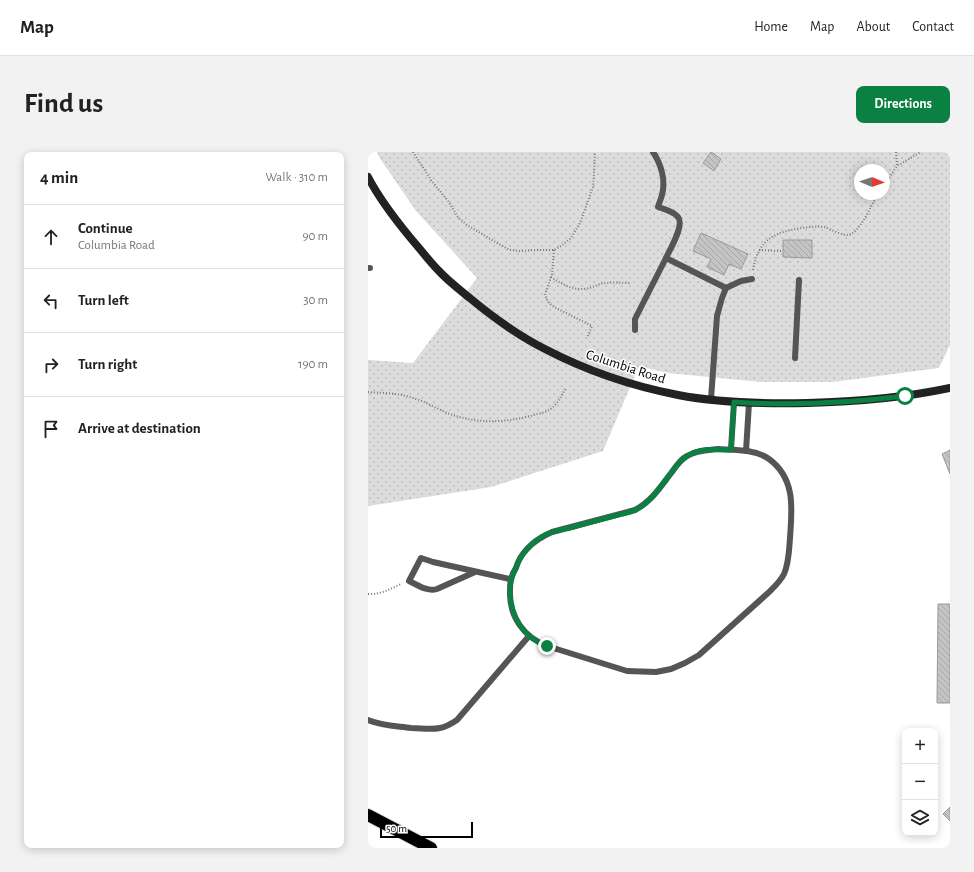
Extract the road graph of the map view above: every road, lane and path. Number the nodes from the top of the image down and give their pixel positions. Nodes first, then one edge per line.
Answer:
1 (413, 152) edge
2 (595, 152) edge
3 (654, 152) edge
4 (896, 152) edge
5 (921, 152) edge
6 (897, 166) junction
7 (890, 176) edge
8 (368, 177) edge
9 (875, 200) edge
10 (554, 250) junction
11 (759, 250) junction
12 (782, 251) dead end
13 (666, 258) junction
14 (551, 277) junction
15 (752, 279) joint
16 (799, 280) dead end
17 (630, 283) dead end
18 (726, 288) junction
19 (636, 330) dead end
20 (587, 338) dead end
21 (795, 358) dead end
22 (950, 388) edge
23 (565, 389) dead end
24 (368, 392) edge
25 (711, 399) junction
26 (734, 402) junction
27 (748, 403) junction
28 (731, 450) junction
29 (746, 452) junction
30 (475, 572) junction
31 (510, 579) junction
32 (409, 581) junction
33 (368, 594) edge
34 (529, 636) junction
35 (368, 720) edge
36 (368, 815) edge
37 (431, 848) edge

1 - 10 path
2 - 10 path
3 - 13 lane
4 - 6 path
5 - 6 path
6 - 7 path
8 - 25 main road, Columbia Road
9 - 11 path
10 - 14 path
11 - 12 path
11 - 15 path
13 - 18 lane
13 - 19 lane
14 - 17 path
14 - 20 path
15 - 18 lane
16 - 21 lane
18 - 25 lane
22 - 27 main road, Columbia Road
23 - 24 path
25 - 26 main road, Columbia Road
26 - 27 main road, Columbia Road
26 - 28 lane
27 - 29 lane
28 - 29 lane
28 - 31 lane
29 - 34 lane
30 - 31 lane
30 - 32 lane
30 - 32 lane
31 - 34 lane
32 - 33 path
34 - 35 lane
36 - 37 highway

